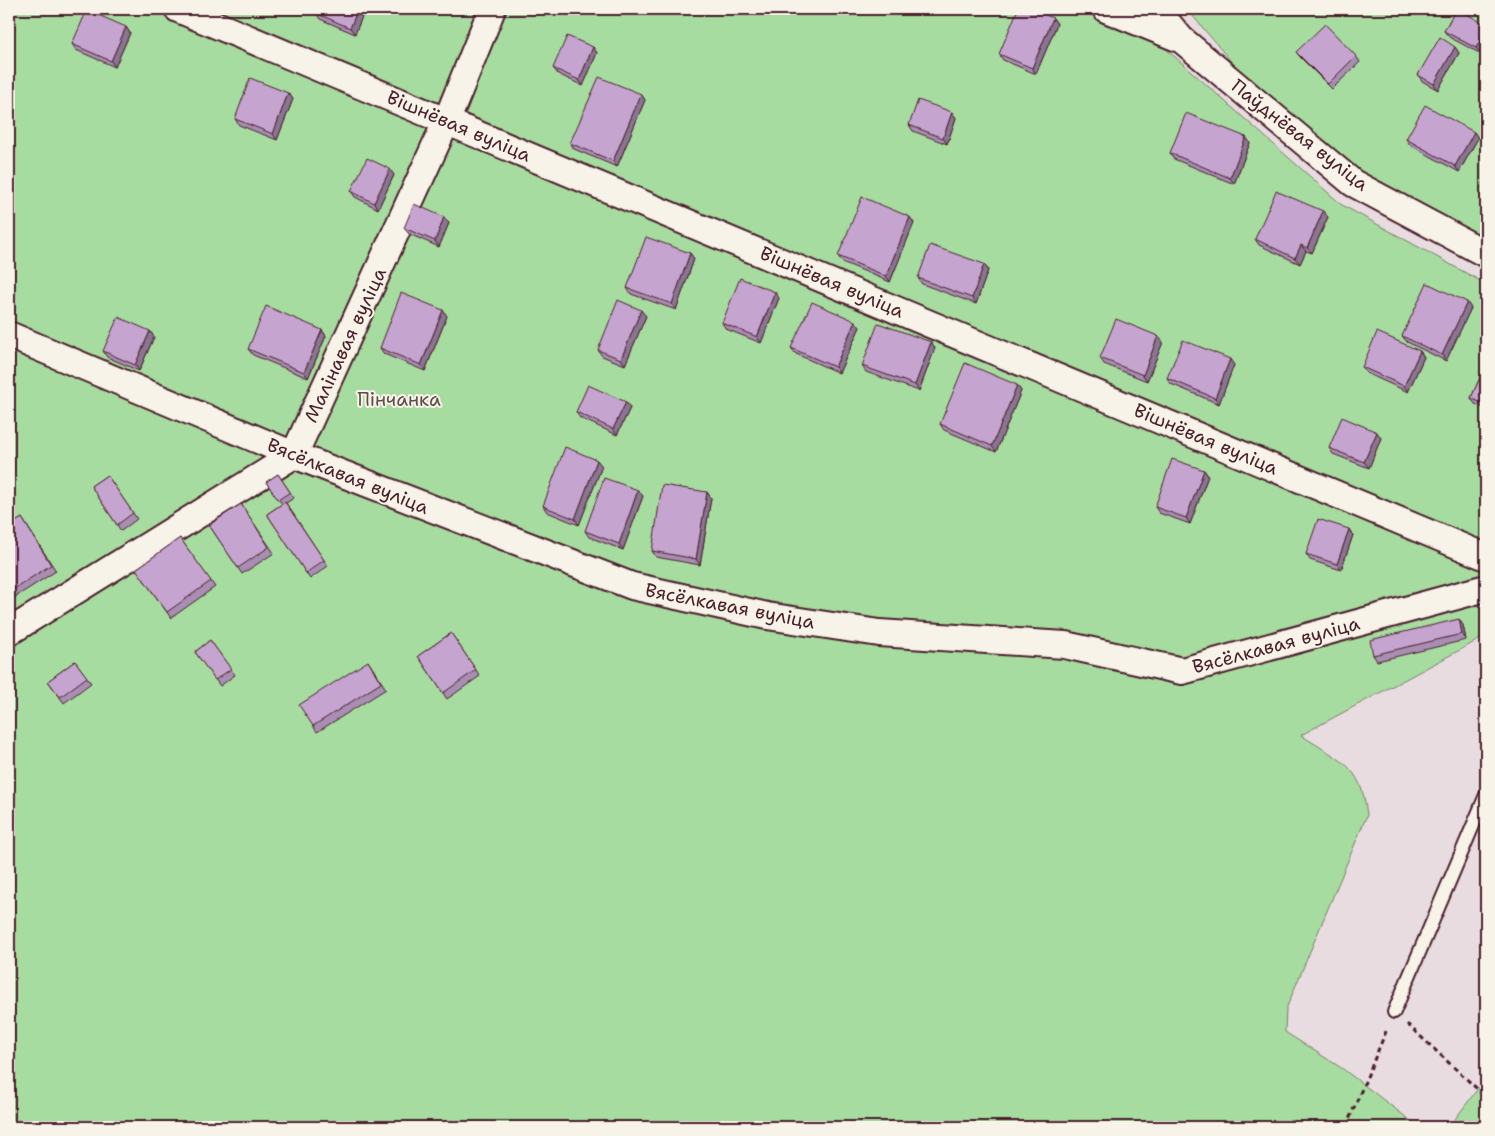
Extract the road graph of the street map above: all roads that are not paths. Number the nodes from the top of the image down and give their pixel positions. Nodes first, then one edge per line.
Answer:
1 (178, 9) edge
2 (492, 9) edge
3 (1156, 9) edge
4 (1110, 10) edge
5 (1181, 39) junction
6 (447, 120) junction
7 (1486, 254) edge
8 (9, 335) edge
9 (294, 455) junction
10 (1486, 557) edge
11 (1486, 588) edge
12 (9, 632) edge
13 (1486, 795) edge
14 (1394, 1012) road end

1 - 6 street, Вішнёвая вуліца
2 - 6 street, Малінавая вуліца
3 - 5 street, Паўднёвая вуліца
4 - 5 street
5 - 7 street, Паўднёвая вуліца
6 - 9 street, Малінавая вуліца
6 - 10 street, Вішнёвая вуліца
8 - 9 street, Вясёлкавая вуліца
9 - 11 street, Вясёлкавая вуліца
9 - 12 street
13 - 14 lane

